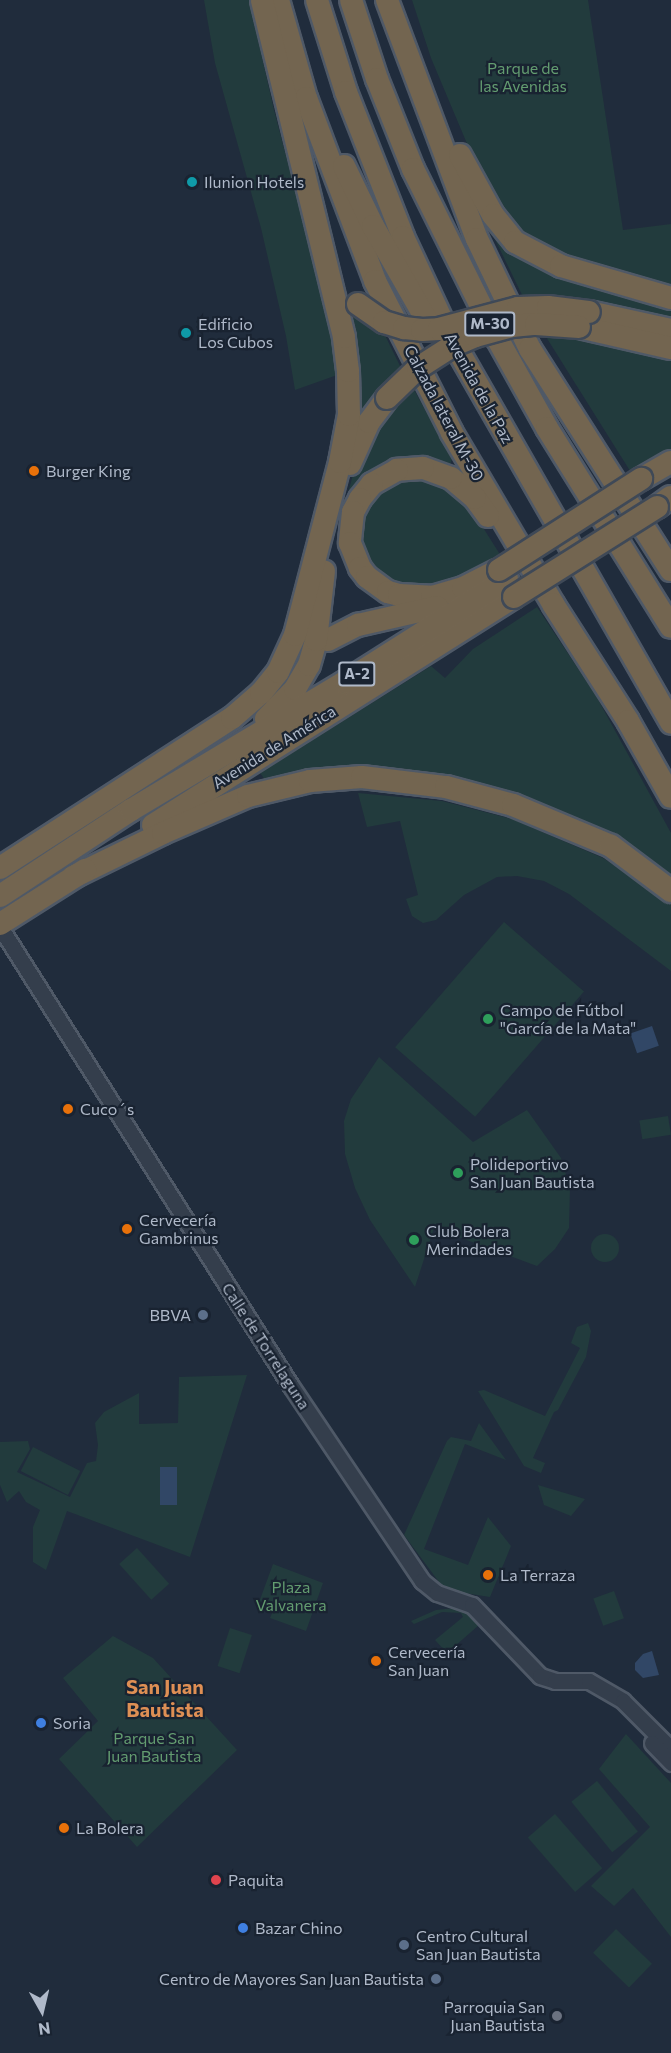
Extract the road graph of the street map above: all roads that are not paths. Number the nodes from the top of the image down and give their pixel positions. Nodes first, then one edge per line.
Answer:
1 (262, 0) edge
2 (278, 0) edge
3 (287, 0) edge
4 (317, 0) edge
5 (351, 0) edge
6 (387, 0) edge
7 (424, 94) junction
8 (290, 119) junction
9 (671, 298) edge
10 (584, 320) junction
11 (671, 330) edge
12 (671, 348) edge
13 (671, 462) edge
14 (671, 472) edge
15 (331, 501) junction
16 (659, 504) edge
17 (671, 556) edge
18 (325, 560) junction
19 (671, 570) edge
20 (506, 580) junction
21 (599, 597) junction
22 (553, 604) junction
23 (671, 627) edge
24 (328, 640) dead end
25 (294, 665) dead end
26 (671, 723) edge
27 (204, 764) junction
28 (671, 797) edge
29 (0, 869) edge
30 (73, 877) junction
31 (671, 891) edge
32 (0, 896) edge
33 (0, 926) edge
34 (598, 1686) junction
35 (671, 1749) edge
36 (671, 1763) edge

1 - 8 highway
2 - 22 highway, Calzada lateral M-30
3 - 21 highway
4 - 21 highway, Avenida de la Paz / M-30
5 - 23 highway, M-30
6 - 7 highway, M-30
7 - 9 highway
7 - 16 highway, M-30
8 - 10 highway, bridge
8 - 15 highway
10 - 11 highway
10 - 12 highway
10 - 18 highway, bridge
13 - 16 highway
14 - 16 highway, Avenida de América
15 - 18 highway
15 - 29 highway
16 - 17 highway
16 - 19 highway, M-30
16 - 20 highway, Avenida de América, bridge
16 - 20 highway, Avenida de América
16 - 20 highway, bridge
18 - 27 highway
20 - 22 highway
20 - 24 highway
20 - 27 highway, Avenida de América / A-2
20 - 30 highway, Avenida de América / A-2
21 - 26 highway, Avenida de la Paz / M-30
22 - 28 highway, Calzada lateral M-30
25 - 29 highway
27 - 32 highway, Avenida de América / A-2
30 - 31 highway
30 - 33 highway, Avenida de América / A-2
33 - 34 street, Calle de Torrelaguna
34 - 35 street, Calle de Torrelaguna
34 - 36 street

